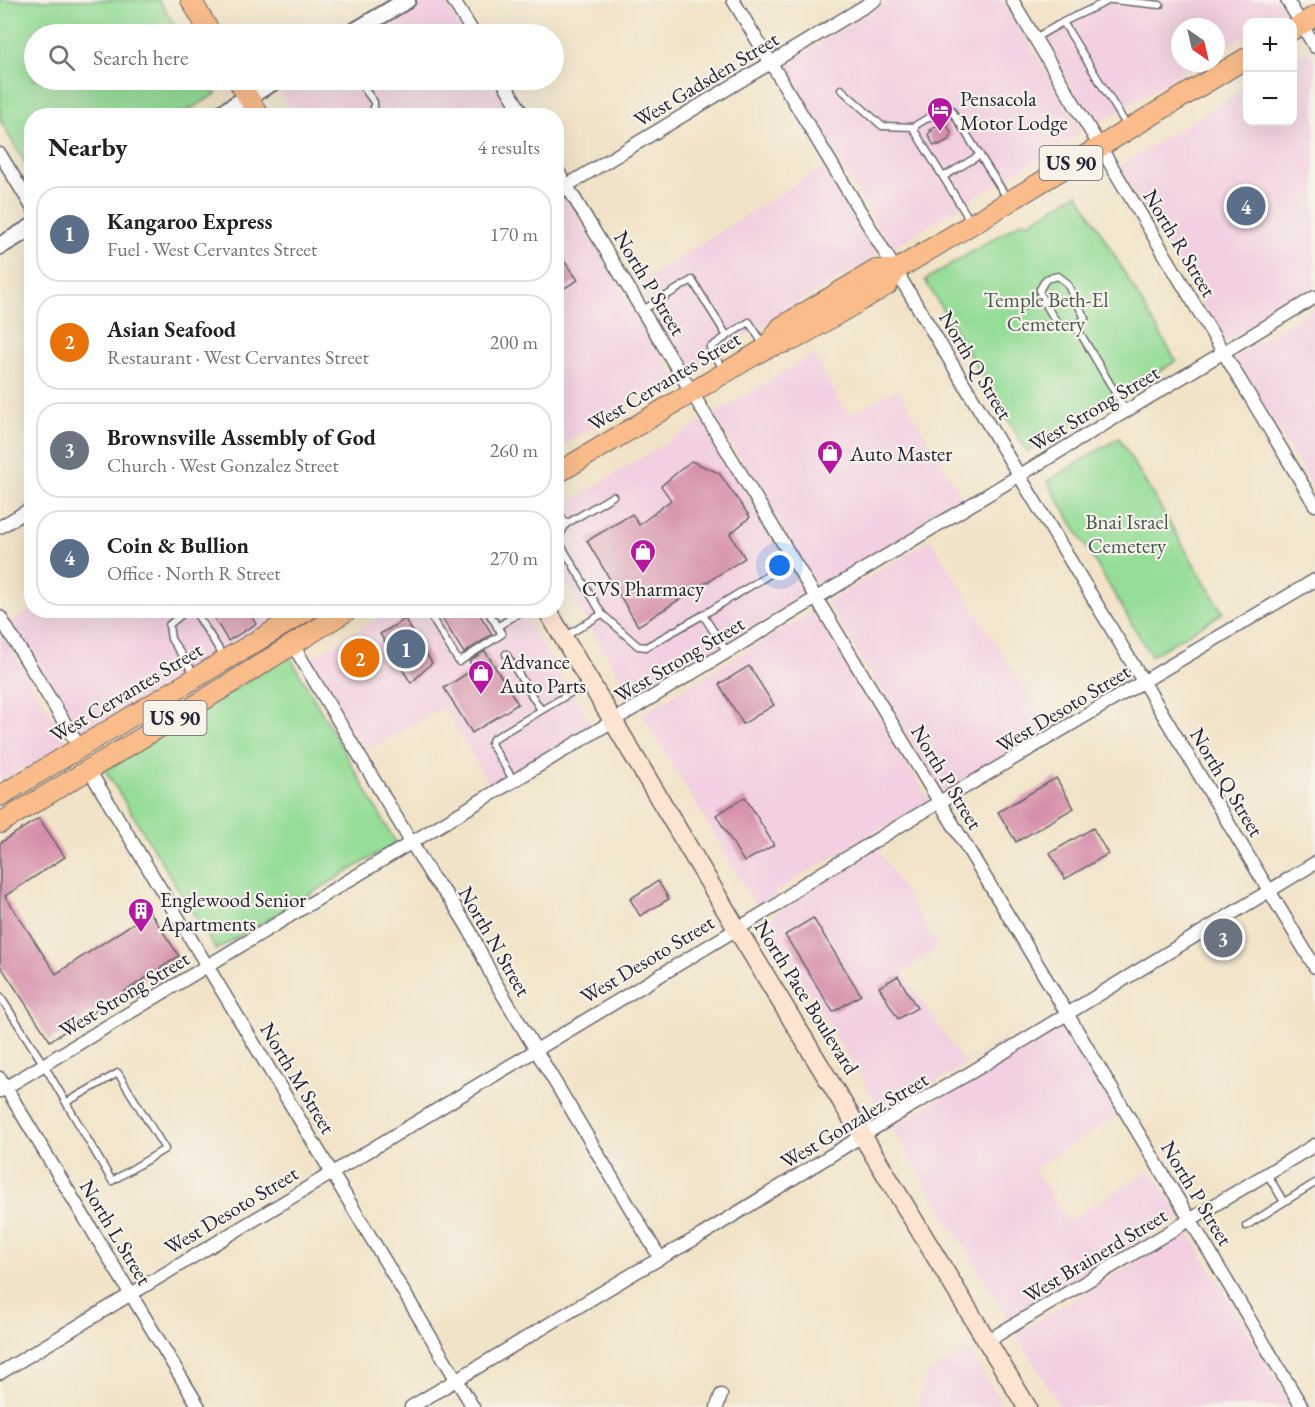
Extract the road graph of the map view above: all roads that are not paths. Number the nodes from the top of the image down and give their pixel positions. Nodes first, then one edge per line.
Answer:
1 (190, 0) edge
2 (407, 0) edge
3 (453, 0) edge
4 (733, 0) edge
5 (875, 0) edge
6 (1012, 0) edge
7 (1112, 0) edge
8 (1287, 0) edge
9 (1160, 5) dead end
10 (1063, 22) junction
11 (1303, 23) edge
12 (205, 24) edge
13 (367, 24) edge
14 (468, 24) edge
15 (1035, 39) junction
16 (1315, 47) edge
17 (1243, 60) edge
18 (771, 63) junction
19 (841, 89) dead end
20 (244, 90) edge
21 (260, 90) edge
22 (365, 90) edge
23 (508, 90) edge
24 (248, 97) junction
25 (230, 108) edge
26 (254, 108) edge
27 (374, 108) edge
28 (519, 108) edge
29 (915, 127) junction
30 (1128, 129) junction
31 (1099, 146) junction
32 (0, 154) edge
33 (980, 155) junction
34 (943, 177) junction
35 (564, 187) edge
36 (564, 191) edge
37 (24, 194) edge
38 (1009, 201) junction
39 (972, 224) junction
40 (24, 232) edge
41 (0, 246) edge
42 (896, 270) junction
43 (1315, 297) edge
44 (643, 310) junction
45 (1076, 326) junction
46 (727, 336) junction
47 (765, 348) junction
48 (1223, 353) junction
49 (725, 373) junction
50 (693, 392) junction
51 (1126, 412) junction
52 (564, 468) edge
53 (1021, 475) junction
54 (614, 496) dead end
55 (1315, 505) edge
56 (24, 513) edge
57 (564, 521) edge
58 (566, 524) junction
59 (0, 527) edge
60 (564, 528) edge
61 (564, 550) edge
62 (793, 560) junction
63 (1315, 580) edge
64 (817, 599) junction
65 (602, 614) junction
66 (703, 615) junction
67 (0, 617) edge
68 (177, 618) edge
69 (199, 618) edge
70 (279, 618) edge
71 (335, 618) edge
72 (432, 618) edge
73 (492, 618) joint
74 (511, 618) edge
75 (552, 618) edge
76 (485, 622) dead end
77 (446, 625) dead end
78 (497, 627) junction
79 (439, 629) junction
80 (563, 638) junction
81 (456, 640) dead end
82 (293, 645) junction
83 (448, 645) junction
84 (727, 653) junction
85 (506, 654) dead end
86 (226, 660) junction
87 (197, 678) junction
88 (589, 681) junction
89 (1144, 683) junction
90 (541, 710) junction
91 (613, 722) junction
92 (80, 748) junction
93 (89, 770) junction
94 (514, 781) junction
95 (0, 796) edge
96 (940, 804) junction
97 (0, 823) edge
98 (412, 843) junction
99 (1315, 863) edge
100 (1269, 890) junction
101 (736, 929) junction
102 (208, 966) junction
103 (1315, 967) edge
104 (0, 996) edge
105 (1065, 1013) junction
106 (536, 1049) junction
107 (44, 1065) junction
108 (2, 1085) edge
109 (67, 1102) junction
110 (864, 1136) junction
111 (1315, 1145) edge
112 (331, 1172) junction
113 (1267, 1174) junction
114 (1315, 1183) edge
115 (1284, 1202) junction
116 (1190, 1220) junction
117 (1246, 1226) dead end
118 (660, 1258) junction
119 (131, 1294) junction
120 (987, 1341) junction
121 (0, 1373) edge
122 (456, 1380) junction
123 (199, 1407) edge
124 (411, 1407) edge
125 (473, 1407) edge
126 (1027, 1407) edge
127 (1302, 1407) edge

1 - 12 main road
2 - 13 street
3 - 14 street
4 - 18 street, North Q Street
5 - 18 street, West Gadsden Street
6 - 15 street, North R Street
7 - 9 lane
7 - 10 lane
8 - 11 street
10 - 15 lane
10 - 30 lane
11 - 16 street
15 - 31 street, North R Street
17 - 30 main road, West Cervantes Street / US 90
18 - 35 street, West Gadsden Street
18 - 42 street, North Q Street
19 - 29 lane
20 - 24 main road
21 - 24 street
22 - 27 lane
23 - 28 street
24 - 25 street
24 - 26 main road
29 - 33 lane
29 - 34 lane
30 - 31 main road, West Cervantes Street / US 90
31 - 38 main road, West Cervantes Street / US 90
31 - 48 street, North R Street
32 - 37 street
33 - 34 lane
33 - 38 lane
34 - 39 lane
36 - 44 street, North P Street
38 - 39 main road, West Cervantes Street / US 90
39 - 42 main road, West Cervantes Street / US 90
40 - 41 street
42 - 47 main road, West Cervantes Street / US 90
42 - 53 street, North Q Street
43 - 48 street, West Strong Street
44 - 46 lane
44 - 50 street, North P Street
45 - 45 lane
45 - 51 lane
46 - 47 lane
46 - 49 lane
47 - 49 main road, West Cervantes Street / US 90
48 - 51 street, West Strong Street
48 - 55 street, North R Street
49 - 50 main road, West Cervantes Street / US 90
50 - 52 main road, West Cervantes Street / US 90
50 - 62 street, North P Street
51 - 53 street, West Strong Street
53 - 64 street, West Strong Street
53 - 89 street, North Q Street
54 - 58 lane
56 - 59 street
57 - 58 lane
58 - 60 lane
61 - 65 lane
62 - 64 street, North P Street
62 - 66 lane
63 - 89 street, West Desoto Street
64 - 84 street, West Strong Street
64 - 96 street, North P Street
65 - 66 lane
65 - 80 lane
66 - 84 lane
67 - 92 street
68 - 87 lane
69 - 86 lane
70 - 86 main road, West Cervantes Street / US 90
71 - 82 main road, US 90
72 - 79 lane
73 - 76 lane
73 - 78 lane
74 - 78 lane
75 - 80 main road, North Pace Boulevard
77 - 79 lane
78 - 83 lane
79 - 83 lane
80 - 88 main road, North Pace Boulevard
81 - 83 lane
82 - 93 main road, US 90
82 - 98 street, North N Street
84 - 91 street, West Strong Street
85 - 90 lane
86 - 87 main road, West Cervantes Street / US 90
87 - 92 main road, West Cervantes Street / US 90
88 - 90 lane
88 - 91 main road, North Pace Boulevard
89 - 96 street, West Desoto Street
89 - 100 street, North Q Street
90 - 94 lane
91 - 94 street, West Strong Street
91 - 101 main road, North Pace Boulevard
92 - 95 main road, West Cervantes Street / US 90
93 - 97 main road, US 90
93 - 102 street, North M Street
94 - 98 street, West Strong Street
96 - 101 street, West Desoto Street
96 - 105 street, North P Street
98 - 102 street, West Strong Street
98 - 106 street, North N Street
99 - 100 street, West Gonzalez Street
100 - 103 street, North Q Street
100 - 105 street, West Gonzalez Street
101 - 106 street, West Desoto Street
101 - 110 main road, North Pace Boulevard
102 - 107 street, West Strong Street
102 - 112 street, North M Street
104 - 107 lane
105 - 110 street, West Gonzalez Street
105 - 116 street, North P Street
106 - 112 street, West Desoto Street
106 - 118 street, North N Street
107 - 108 street, West Strong Street
107 - 109 lane
108 - 119 street, North L Street
109 - 109 lane
110 - 118 street, West Gonzalez Street
110 - 120 main road, North Pace Boulevard
111 - 113 street, West Brainerd Street
112 - 119 street, West Desoto Street
112 - 122 street, North M Street
113 - 115 lane
113 - 116 street, West Brainerd Street
114 - 115 lane
115 - 117 lane
116 - 120 street, West Brainerd Street
116 - 127 street, North P Street
118 - 122 street, West Gonzalez Street
119 - 121 street, West Desoto Street
119 - 123 street, North L Street
120 - 126 main road, North Pace Boulevard
122 - 124 street, West Gonzalez Street
122 - 125 street, North M Street

